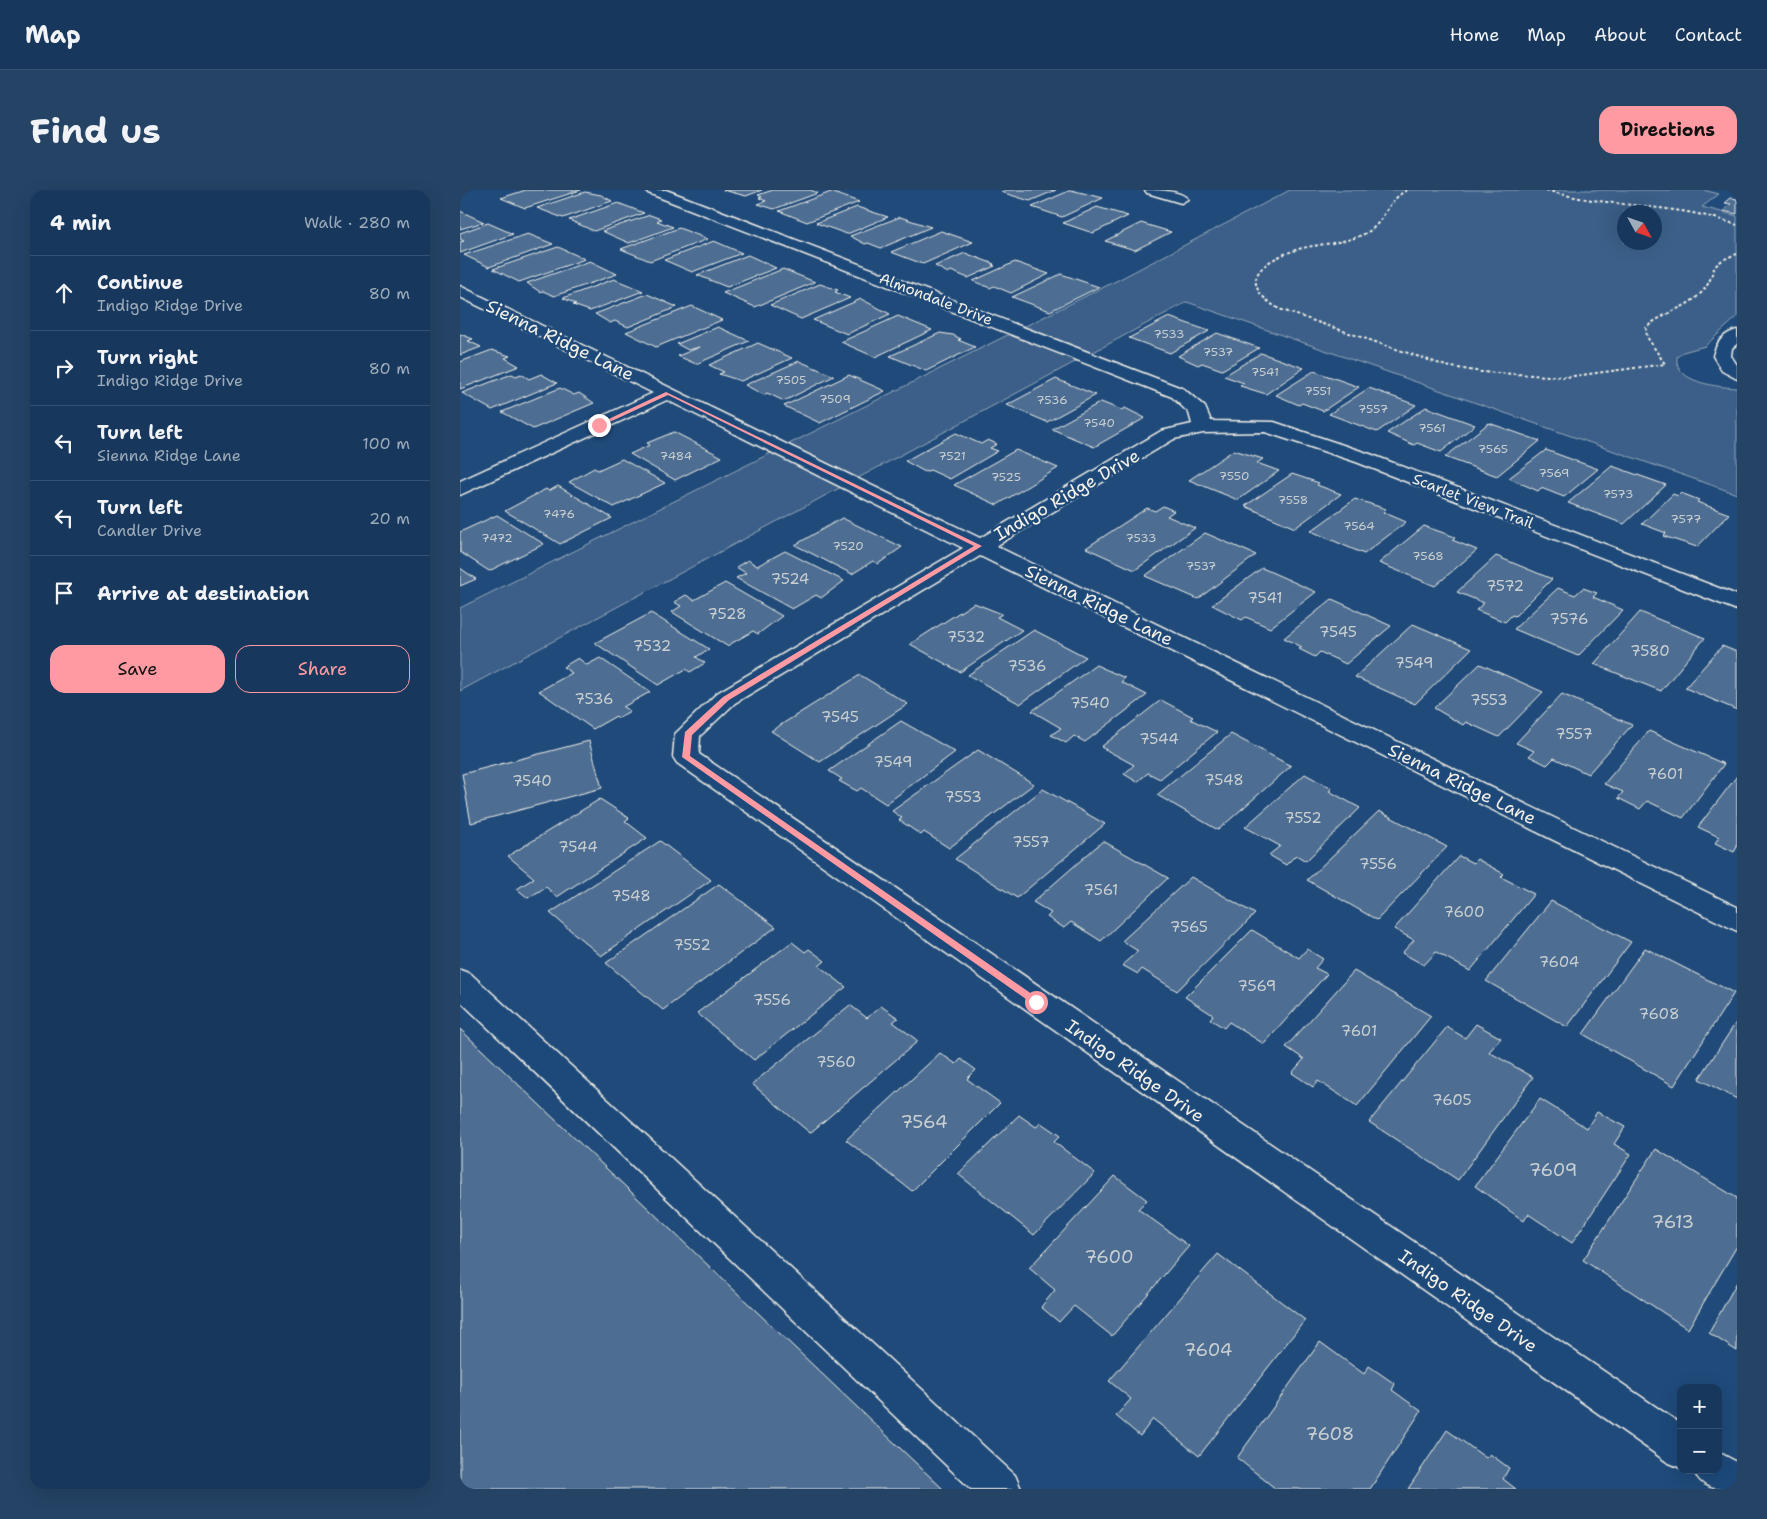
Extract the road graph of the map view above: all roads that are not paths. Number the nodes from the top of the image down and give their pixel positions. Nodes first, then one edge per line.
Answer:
1 (653, 190) edge
2 (1152, 190) edge
3 (1181, 199) dead end
4 (460, 291) edge
5 (1737, 335) edge
6 (1737, 374) edge
7 (668, 393) junction
8 (1203, 427) junction
9 (460, 489) edge
10 (979, 546) junction
11 (1734, 597) edge
12 (1737, 920) edge
13 (460, 982) edge
14 (1677, 1445) edge
15 (1719, 1474) edge
16 (1737, 1487) edge
17 (1000, 1489) edge

1 - 8 street, Almondale Drive
2 - 3 street
4 - 7 street, Sienna Ridge Lane
5 - 6 street
7 - 9 street
7 - 10 street, Sienna Ridge Lane
8 - 10 street, Indigo Ridge Drive
8 - 11 street, Scarlet View Trail
10 - 12 street, Sienna Ridge Lane
10 - 14 street, Indigo Ridge Drive
13 - 17 street
15 - 16 street

